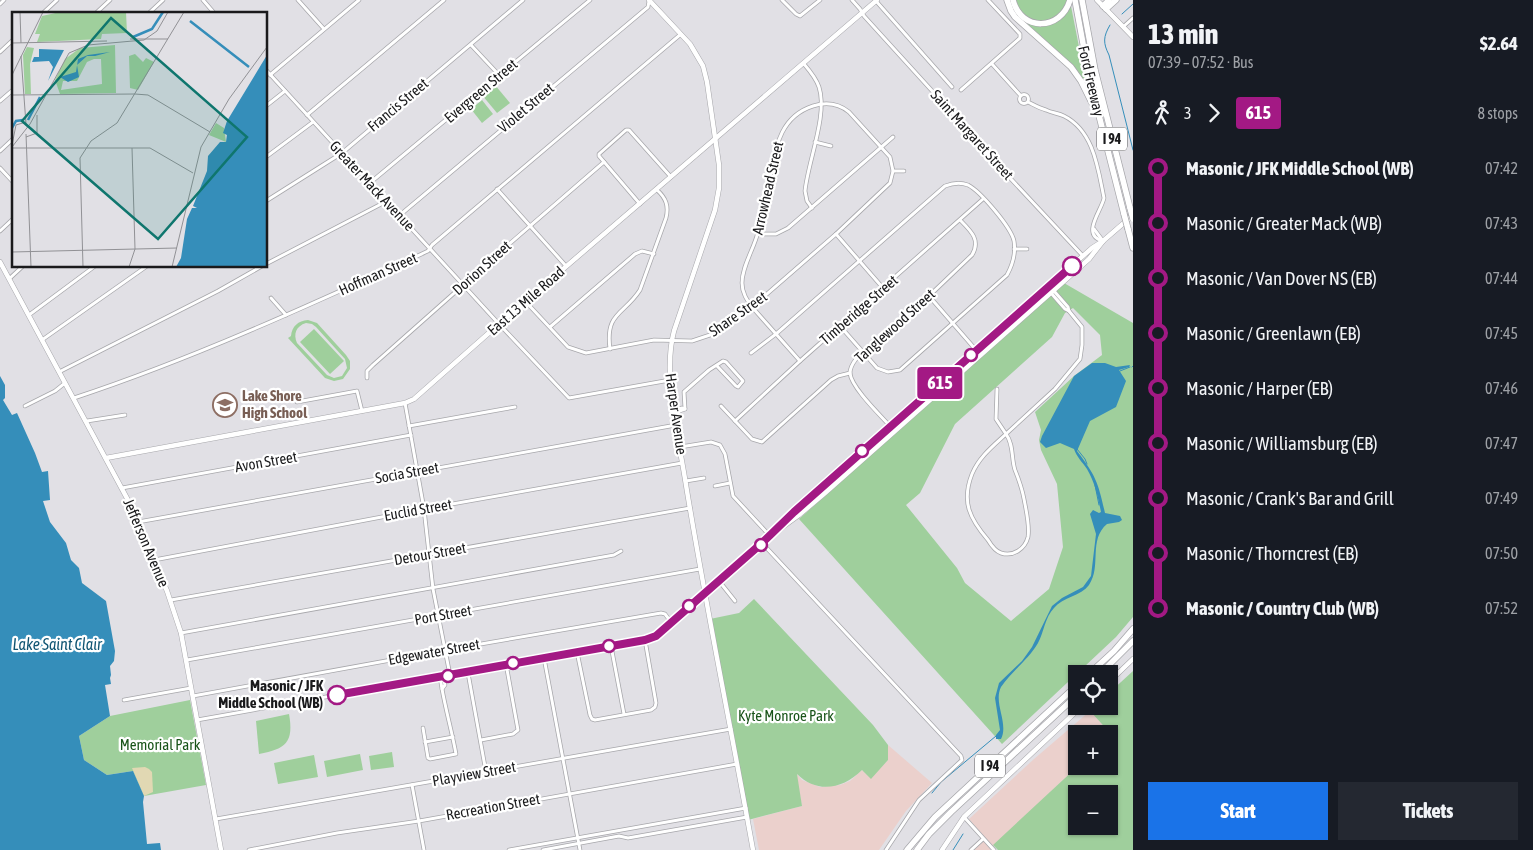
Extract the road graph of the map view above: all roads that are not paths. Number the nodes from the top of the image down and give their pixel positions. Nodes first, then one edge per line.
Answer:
1 (4, 0) edge
2 (57, 0) edge
3 (110, 0) edge
4 (164, 0) edge
5 (203, 0) edge
6 (298, 0) edge
7 (359, 0) edge
8 (444, 0) edge
9 (523, 0) edge
10 (590, 0) edge
11 (650, 0) edge
12 (782, 0) edge
13 (820, 0) edge
14 (852, 0) edge
15 (988, 0) edge
16 (1008, 0) edge
17 (1013, 0) edge
18 (1070, 0) edge
19 (1075, 0) edge
20 (1082, 0) edge
21 (1097, 0) edge
22 (1109, 0) edge
23 (1116, 0) edge
24 (876, 1) edge
25 (0, 4) edge
26 (1104, 7) junction
27 (44, 12) edge
28 (97, 12) edge
29 (151, 12) edge
30 (213, 12) edge
31 (862, 13) junction
32 (1133, 18) edge
33 (1123, 27) junction
34 (324, 29) junction
35 (681, 34) junction
36 (1133, 37) edge
37 (12, 42) edge
38 (471, 45) junction
39 (0, 52) edge
40 (804, 64) junction
41 (992, 64) junction
42 (268, 72) edge
43 (270, 75) junction
44 (500, 76) junction
45 (952, 87) dead end
46 (285, 90) junction
47 (962, 90) dead end
48 (12, 91) edge
49 (1021, 96) junction
50 (0, 101) edge
51 (1028, 102) junction
52 (268, 104) edge
53 (821, 104) junction
54 (1098, 113) junction
55 (308, 115) junction
56 (314, 122) junction
57 (894, 137) dead end
58 (12, 140) edge
59 (715, 140) junction
60 (815, 142) junction
61 (830, 146) dead end
62 (882, 147) junction
63 (0, 151) edge
64 (342, 153) junction
65 (268, 156) edge
66 (604, 162) junction
67 (0, 168) edge
68 (893, 171) junction
69 (904, 171) dead end
70 (671, 178) junction
71 (12, 181) edge
72 (371, 182) junction
73 (497, 189) junction
74 (657, 190) junction
75 (983, 199) junction
76 (268, 200) edge
77 (387, 201) junction
78 (640, 204) junction
79 (812, 208) junction
80 (400, 215) junction
81 (1133, 215) edge
82 (1133, 219) edge
83 (12, 220) edge
84 (960, 220) junction
85 (530, 226) junction
86 (0, 231) edge
87 (758, 234) junction
88 (836, 234) junction
89 (1103, 241) junction
90 (430, 248) junction
91 (1133, 248) edge
92 (1014, 249) junction
93 (1027, 249) dead end
94 (654, 254) junction
95 (1083, 256) junction
96 (860, 260) junction
97 (1088, 260) junction
98 (0, 262) edge
99 (268, 263) edge
100 (566, 266) junction
101 (21, 268) edge
102 (92, 268) edge
103 (144, 268) edge
104 (258, 268) edge
105 (1064, 273) junction
106 (9, 278) junction
107 (463, 284) junction
108 (883, 288) junction
109 (1053, 292) junction
110 (929, 296) junction
111 (271, 298) dead end
112 (525, 301) junction
113 (752, 307) junction
114 (29, 315) junction
115 (286, 315) junction
116 (1011, 320) junction
117 (499, 324) junction
118 (953, 324) junction
119 (840, 326) junction
120 (550, 327) junction
121 (1012, 327) junction
122 (776, 334) junction
123 (42, 340) junction
124 (672, 340) junction
125 (610, 349) junction
126 (976, 350) junction
127 (751, 353) dead end
128 (984, 353) junction
129 (864, 354) junction
130 (800, 361) junction
131 (717, 366) junction
132 (59, 371) junction
133 (52, 372) dead end
134 (850, 373) junction
135 (367, 378) dead end
136 (670, 380) junction
137 (65, 382) junction
138 (997, 389) dead end
139 (927, 395) junction
140 (74, 398) junction
141 (297, 402) dead end
142 (405, 403) junction
143 (25, 406) dead end
144 (721, 406) dead end
145 (515, 407) dead end
146 (920, 409) junction
147 (362, 411) junction
148 (674, 412) junction
149 (125, 415) dead end
150 (86, 421) junction
151 (735, 421) junction
152 (676, 425) junction
153 (409, 426) junction
154 (890, 426) junction
155 (1006, 434) junction
156 (411, 435) junction
157 (886, 439) junction
158 (870, 444) junction
159 (680, 447) junction
160 (106, 458) junction
161 (683, 463) junction
162 (854, 466) junction
163 (417, 472) junction
164 (704, 478) dead end
165 (686, 481) junction
166 (730, 483) junction
167 (715, 486) dead end
168 (122, 488) junction
169 (820, 488) junction
170 (820, 497) junction
171 (805, 502) junction
172 (813, 503) junction
173 (690, 508) junction
174 (424, 509) junction
175 (794, 512) junction
176 (799, 515) junction
177 (138, 522) junction
178 (770, 536) junction
179 (762, 543) junction
180 (621, 551) dead end
181 (428, 554) junction
182 (154, 560) junction
183 (700, 568) junction
184 (718, 581) junction
185 (433, 589) junction
186 (705, 592) junction
187 (171, 600) junction
188 (735, 600) dead end
189 (438, 616) junction
190 (672, 622) junction
191 (1133, 629) edge
192 (181, 633) junction
193 (645, 640) junction
194 (1133, 641) edge
195 (611, 646) junction
196 (446, 650) junction
197 (577, 652) junction
198 (544, 658) junction
199 (1133, 659) edge
200 (186, 660) junction
201 (506, 664) junction
202 (1099, 665) edge
203 (1109, 665) edge
204 (468, 672) junction
205 (1118, 673) edge
206 (450, 675) junction
207 (442, 677) junction
208 (192, 688) junction
209 (1068, 693) edge
210 (193, 696) junction
211 (124, 700) dead end
212 (1068, 703) edge
213 (624, 714) junction
214 (1072, 715) edge
215 (198, 720) junction
216 (423, 728) dead end
217 (731, 728) junction
218 (454, 738) junction
219 (481, 740) junction
220 (425, 742) junction
221 (563, 758) junction
222 (738, 764) junction
223 (486, 772) junction
224 (412, 785) junction
225 (570, 794) junction
226 (746, 808) junction
227 (747, 817) junction
228 (964, 817) junction
229 (216, 819) junction
230 (419, 820) junction
231 (577, 838) junction
232 (983, 839) junction
233 (578, 844) junction
234 (221, 850) edge
235 (249, 850) edge
236 (424, 850) edge
237 (509, 850) edge
238 (543, 850) edge
239 (580, 850) edge
240 (753, 850) edge
241 (886, 850) edge
242 (907, 850) edge
243 (916, 850) edge
244 (942, 850) edge
245 (971, 850) edge
246 (994, 850) edge

1 - 25 street
2 - 27 street
3 - 28 street
4 - 29 street
5 - 30 street
6 - 34 street
7 - 34 street
8 - 55 street
9 - 38 street, Francis Street
10 - 44 street, Evergreen Street
11 - 35 main road, Harper Avenue
11 - 80 street, Violet Street
12 - 13 street
14 - 31 street, Saint Margaret Street
15 - 41 street
16 - 54 highway
17 - 18 highway
19 - 54 highway, Ford Freeway / I 94
20 - 82 highway, Ford Freeway / I 94, bridge
21 - 26 main road
22 - 26 highway
23 - 26 highway
24 - 31 main road, East 13 Mile Road
24 - 45 street, Saint Margaret Street
26 - 33 main road
31 - 40 main road, East 13 Mile Road
31 - 95 street, Saint Margaret Street
32 - 33 street
33 - 36 main road
34 - 43 street
35 - 59 main road, Harper Avenue
35 - 73 street, Hoffman Street
37 - 39 street
38 - 44 street
38 - 64 street, Francis Street
40 - 53 street
40 - 59 main road, East 13 Mile Road
41 - 47 street
41 - 49 street
42 - 43 street, Greater Mack Avenue
43 - 46 street, Greater Mack Avenue
44 - 72 street, Evergreen Street
46 - 52 street
46 - 55 street, Greater Mack Avenue
48 - 50 street
49 - 51 street
49 - 51 street
51 - 89 street
53 - 60 street
53 - 62 street
53 - 87 street, Arrowhead Street
54 - 91 highway, Ford Freeway / I 94, bridge
55 - 56 street, Greater Mack Avenue
56 - 64 street, Greater Mack Avenue
56 - 65 street
57 - 62 street
58 - 63 street
59 - 70 main road, East 13 Mile Road
59 - 124 main road, Harper Avenue
60 - 61 street
60 - 79 street
62 - 68 street
62 - 79 street
64 - 72 street, Greater Mack Avenue
64 - 76 street, Francis Street
66 - 70 street
66 - 78 street
66 - 85 street, Dorion Street
67 - 71 street
68 - 69 street
68 - 88 street, Share Street
70 - 74 main road, East 13 Mile Road
72 - 77 street, Greater Mack Avenue
73 - 85 street
73 - 90 street, Hoffman Street
74 - 78 main road, East 13 Mile Road
74 - 94 street
75 - 84 street, Timberidge Street
75 - 92 street
75 - 96 street
77 - 80 street, Greater Mack Avenue
77 - 99 street
78 - 100 main road, East 13 Mile Road
79 - 87 street
80 - 90 street, Greater Mack Avenue
81 - 89 main road
83 - 86 street
84 - 108 street, Timberidge Street
84 - 110 street, Tanglewood Street
85 - 100 street
85 - 107 street, Dorion Street
87 - 113 street, Arrowhead Street
88 - 96 street
88 - 113 street, Share Street
89 - 95 main road
89 - 97 main road
90 - 107 street, Greater Mack Avenue
90 - 115 street, Hoffman Street
92 - 93 street
92 - 118 street
94 - 120 street
94 - 125 street
95 - 97 main road
95 - 105 main road
96 - 108 street
96 - 122 street
97 - 109 main road
98 - 106 main road, Jefferson Avenue
100 - 112 main road, East 13 Mile Road
101 - 106 street
102 - 114 street
103 - 123 street
104 - 132 street
105 - 109 main road
105 - 116 main road
106 - 114 main road, Jefferson Avenue
107 - 117 street, Greater Mack Avenue
107 - 135 street, Dorion Street
108 - 119 street, Timberidge Street
109 - 121 main road
109 - 155 street
110 - 118 street
110 - 129 street, Tanglewood Street
111 - 115 street
112 - 117 main road, East 13 Mile Road
112 - 120 street, Share Street
113 - 122 street, Arrowhead Street
113 - 124 street, Share Street
114 - 123 main road, Jefferson Avenue
115 - 140 street, Hoffman Street
116 - 121 main road
116 - 126 main road
117 - 136 street, Greater Mack Avenue
117 - 142 main road, East 13 Mile Road
118 - 126 street
118 - 129 street
119 - 129 street
119 - 130 street, Timberidge Street
120 - 125 street, Share Street
121 - 128 main road
122 - 127 street
122 - 130 street, Arrowhead Street
123 - 132 main road, Jefferson Avenue
124 - 125 street, Share Street
124 - 136 main road, Harper Avenue
126 - 128 main road
126 - 139 main road
128 - 146 main road
129 - 134 street, Tanglewood Street
130 - 151 street, Timberidge Street
131 - 131 street
131 - 148 street
132 - 133 street
132 - 137 main road, Jefferson Avenue
134 - 151 street, Tanglewood Street
134 - 154 street
136 - 148 main road, Harper Avenue
137 - 140 main road, Jefferson Avenue
137 - 143 street
138 - 155 street
139 - 146 main road
139 - 154 main road
140 - 150 main road, Jefferson Avenue
141 - 147 street
142 - 147 main road, East 13 Mile Road
142 - 153 street
144 - 151 street, Tanglewood Street
145 - 153 street
146 - 157 main road
147 - 160 main road, East 13 Mile Road
148 - 152 main road, Harper Avenue
149 - 150 street
150 - 160 main road, Jefferson Avenue
152 - 159 main road, Harper Avenue
152 - 163 street, Socia Street
153 - 156 street
154 - 157 main road
154 - 158 main road
155 - 155 street
156 - 163 street
156 - 168 street, Avon Street
157 - 162 main road
158 - 162 main road
158 - 169 main road
159 - 161 main road, Harper Avenue
159 - 166 street
160 - 168 main road, Jefferson Avenue
161 - 165 main road, Harper Avenue
161 - 174 street, Euclid Street
162 - 170 main road
163 - 174 street
163 - 177 street, Socia Street
164 - 165 street
165 - 173 main road, Harper Avenue
166 - 167 street
166 - 178 street
168 - 177 main road, Jefferson Avenue
169 - 170 main road
169 - 171 main road
170 - 172 main road
171 - 172 main road
171 - 175 main road
172 - 176 main road
173 - 181 street, Detour Street
173 - 183 main road, Harper Avenue
174 - 181 street
174 - 182 street, Euclid Street
175 - 176 main road
175 - 178 main road
176 - 178 main road
177 - 182 main road, Jefferson Avenue
178 - 179 main road
179 - 184 main road
179 - 241 street
180 - 185 street
181 - 185 street
181 - 187 street, Detour Street
182 - 187 main road, Jefferson Avenue
183 - 186 main road, Harper Avenue
183 - 189 street, Port Street
184 - 186 main road
184 - 188 street
185 - 189 street
185 - 192 street
186 - 190 street
186 - 217 main road, Harper Avenue
187 - 192 main road, Jefferson Avenue
189 - 196 street
189 - 200 street, Port Street
190 - 193 street
190 - 196 street, Edgewater Street
191 - 202 highway
192 - 200 main road, Jefferson Avenue
193 - 195 street
193 - 213 street
194 - 203 highway
195 - 197 street
195 - 213 street
196 - 206 street
196 - 210 street, Edgewater Street
197 - 198 street
197 - 213 street
198 - 201 street
198 - 221 street
199 - 205 main road
200 - 208 main road, Jefferson Avenue
201 - 204 street
201 - 219 street
204 - 206 street
204 - 219 street
206 - 207 street
207 - 215 street
207 - 218 street
208 - 210 main road, Jefferson Avenue
208 - 211 street
209 - 242 highway, I 94
210 - 215 main road, Jefferson Avenue
212 - 243 highway, I 94
214 - 228 main road
215 - 229 main road, Jefferson Avenue
216 - 220 street
217 - 221 street, Playview Street
217 - 222 main road, Harper Avenue
218 - 220 street
218 - 220 street
219 - 223 street
221 - 223 street, Playview Street
221 - 225 street
222 - 225 street, Recreation Street
222 - 226 main road, Harper Avenue
223 - 224 street, Playview Street
224 - 229 street, Playview Street
224 - 230 street
225 - 230 street, Recreation Street
225 - 231 street
226 - 227 main road, Harper Avenue
226 - 231 street
227 - 233 street
227 - 240 main road, Harper Avenue
228 - 232 street
228 - 244 main road
229 - 234 main road, Jefferson Avenue
230 - 235 street, Recreation Street
230 - 236 street
231 - 233 street
231 - 237 street
232 - 245 street
232 - 246 street
233 - 238 street
233 - 239 street

